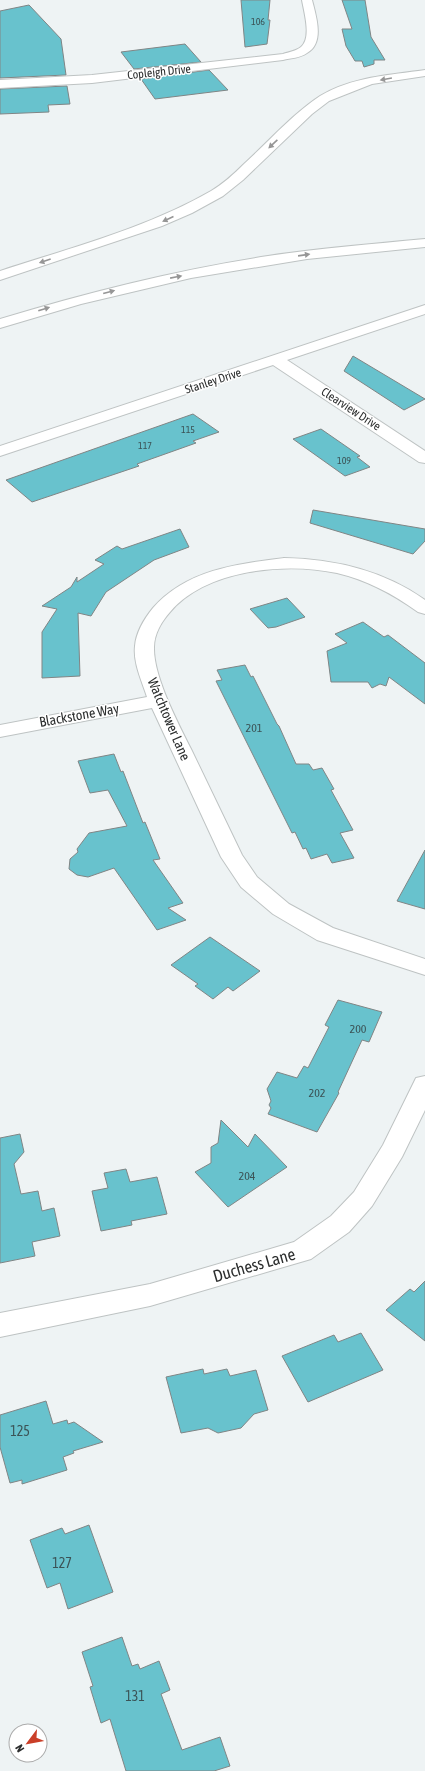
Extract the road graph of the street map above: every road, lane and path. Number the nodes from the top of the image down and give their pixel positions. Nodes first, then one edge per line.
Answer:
1 (308, 0) edge
2 (425, 74) edge
3 (0, 84) edge
4 (357, 98) dead end
5 (301, 117) junction
6 (425, 243) edge
7 (0, 276) edge
8 (425, 309) edge
9 (0, 324) edge
10 (276, 360) junction
11 (0, 452) edge
12 (425, 458) edge
13 (425, 608) edge
14 (158, 701) junction
15 (0, 731) edge
16 (425, 967) edge
17 (425, 1085) edge
18 (0, 1325) edge

1 - 3 main road, Copleigh Drive
2 -> 5 main road
4 - 5 main road
5 -> 7 main road
9 -> 6 main road
8 - 10 main road, Stanley Drive
10 - 11 main road, Stanley Drive
10 - 12 main road, Clearview Drive
13 - 14 main road, Watchtower Lane
14 - 15 main road, Blackstone Way
14 - 16 main road, Watchtower Lane
17 - 18 main road, Duchess Lane

